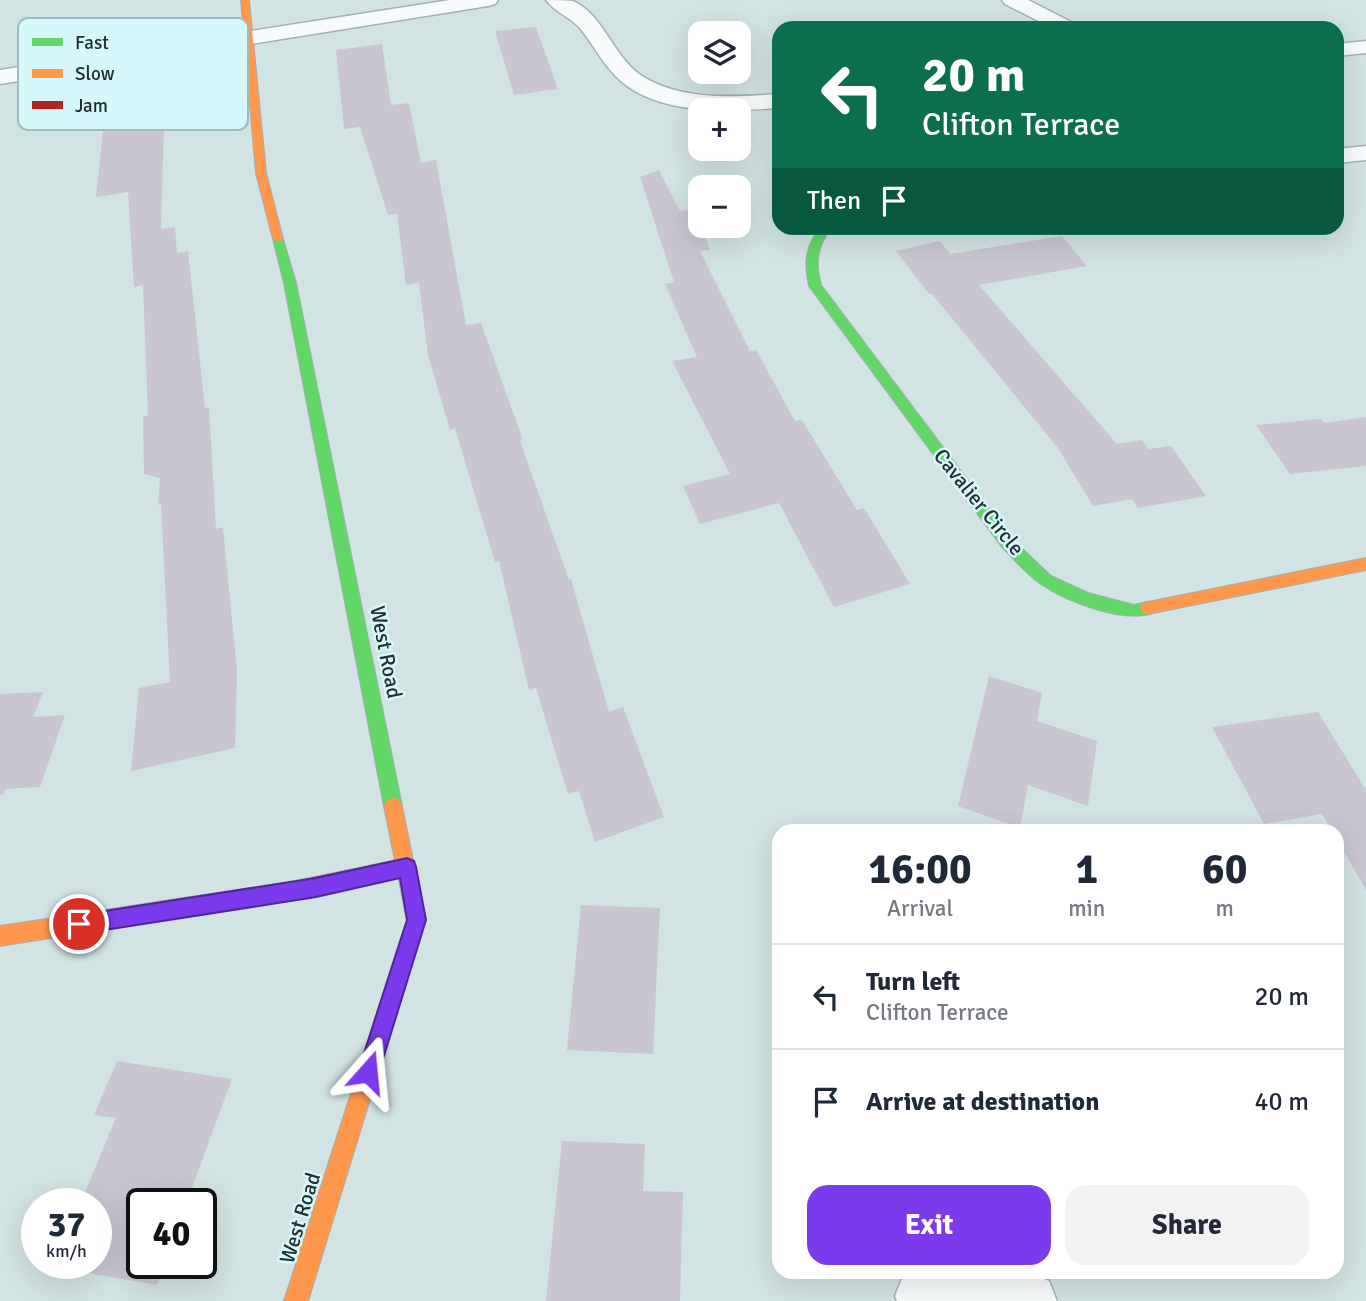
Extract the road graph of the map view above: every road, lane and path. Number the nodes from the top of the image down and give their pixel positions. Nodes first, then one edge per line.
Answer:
1 (245, 0) edge
2 (488, 0) edge
3 (555, 0) edge
4 (1012, 0) edge
5 (246, 18) edge
6 (1054, 21) edge
7 (248, 39) edge
8 (1366, 47) edge
9 (248, 49) edge
10 (1344, 49) edge
11 (18, 74) edge
12 (0, 77) edge
13 (772, 101) edge
14 (1366, 153) edge
15 (1344, 155) edge
16 (818, 235) edge
17 (1362, 571) edge
18 (407, 867) junction
19 (0, 936) edge
20 (923, 1296) dead end
21 (296, 1301) edge
22 (1029, 1301) edge

1 - 5 street, West Road
2 - 7 street
3 - 13 street
4 - 6 street
8 - 10 street
9 - 18 street, West Road
11 - 12 street
14 - 15 street
16 - 17 street, Cavalier Circle
18 - 19 street
18 - 21 street, West Road
20 - 22 street

